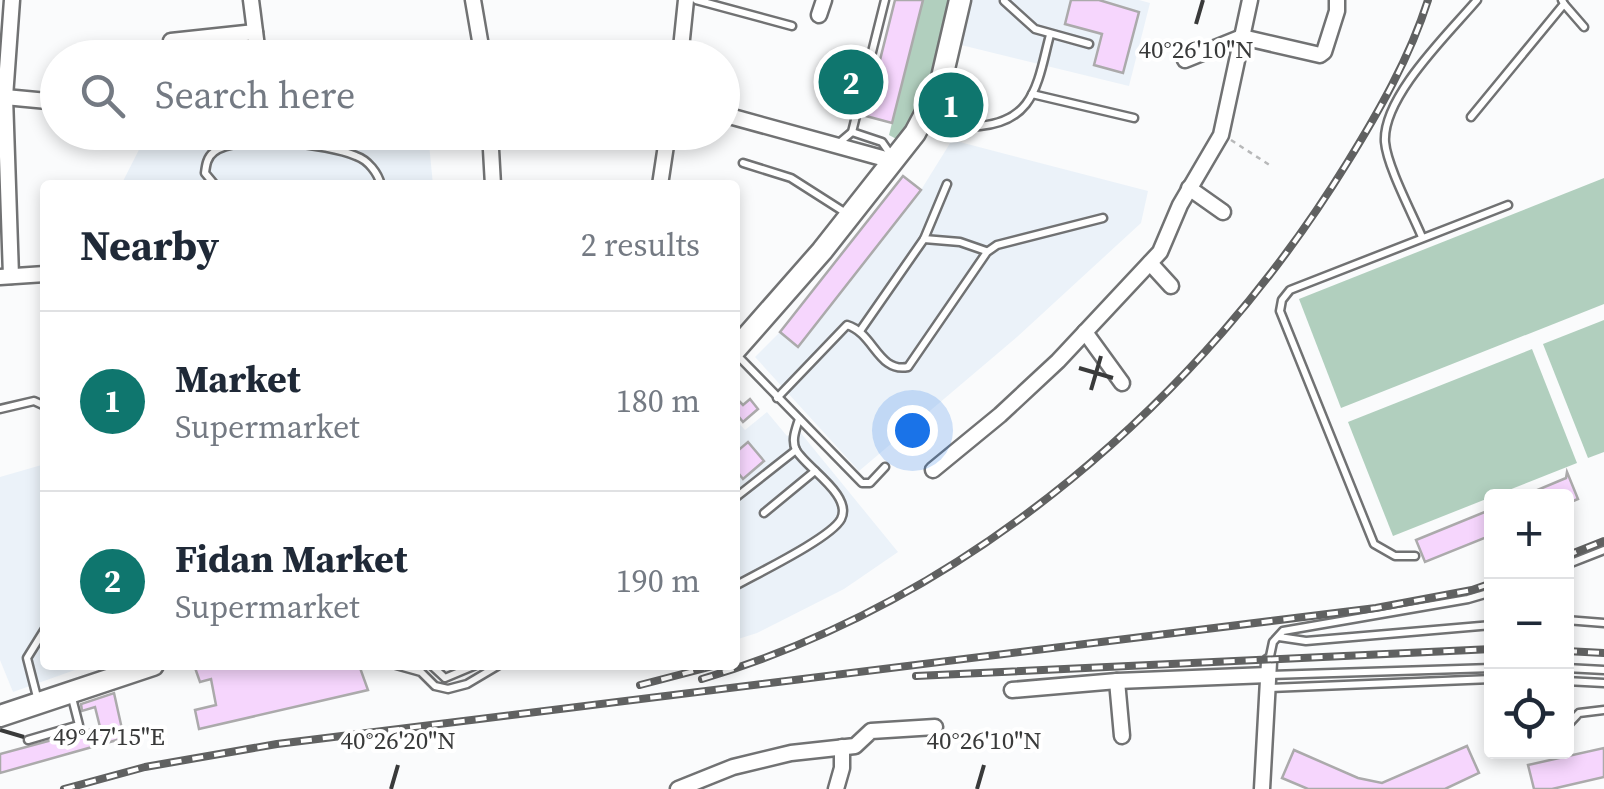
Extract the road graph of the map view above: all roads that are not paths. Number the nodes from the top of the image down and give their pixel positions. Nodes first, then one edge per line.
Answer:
1 (12, 0) edge
2 (251, 0) edge
3 (474, 0) edge
4 (686, 0) edge
5 (696, 0) edge
6 (824, 0) edge
7 (885, 0) edge
8 (960, 0) edge
9 (1250, 0) edge
10 (1337, 0) edge
11 (1477, 0) edge
12 (1004, 1) edge
13 (1563, 2) edge
14 (728, 3) edge
15 (819, 16) dead end
16 (792, 26) dead end
17 (1584, 26) dead end
18 (1050, 35) junction
19 (1242, 38) junction
20 (256, 40) edge
21 (480, 40) edge
22 (682, 40) edge
23 (1089, 44) dead end
24 (1185, 60) dead end
25 (1032, 94) junction
26 (5, 97) junction
27 (40, 100) edge
28 (925, 117) junction
29 (1471, 117) dead end
30 (1134, 118) dead end
31 (740, 119) edge
32 (852, 132) junction
33 (838, 145) junction
34 (218, 150) edge
35 (332, 150) edge
36 (491, 150) edge
37 (665, 150) edge
38 (893, 161) junction
39 (744, 163) dead end
40 (210, 180) edge
41 (380, 180) edge
42 (492, 180) edge
43 (661, 180) edge
44 (947, 184) dead end
45 (1189, 188) junction
46 (1508, 205) dead end
47 (1223, 212) dead end
48 (850, 216) junction
49 (1103, 218) dead end
50 (1422, 237) junction
51 (924, 239) junction
52 (986, 252) junction
53 (1150, 262) junction
54 (40, 274) edge
55 (5, 277) edge
56 (1171, 286) dead end
57 (860, 332) junction
58 (1084, 332) junction
59 (740, 345) edge
60 (740, 357) edge
61 (1122, 382) dead end
62 (777, 398) junction
63 (40, 404) edge
64 (0, 409) edge
65 (798, 420) junction
66 (796, 450) junction
67 (885, 468) dead end
68 (933, 470) dead end
69 (815, 471) junction
70 (740, 494) edge
71 (764, 513) dead end
72 (1604, 550) edge
73 (1415, 556) dead end
74 (1574, 562) edge
75 (740, 583) edge
76 (1484, 594) edge
77 (1574, 621) edge
78 (1604, 623) edge
79 (1484, 626) edge
80 (1278, 636) junction
81 (40, 638) edge
82 (1484, 668) edge
83 (1574, 668) edge
84 (138, 670) edge
85 (414, 670) edge
86 (434, 670) edge
87 (464, 670) edge
88 (491, 670) edge
89 (1604, 670) edge
90 (1268, 675) junction
91 (1484, 680) edge
92 (1574, 681) edge
93 (1118, 682) junction
94 (1604, 683) edge
95 (1012, 690) dead end
96 (70, 693) junction
97 (38, 703) junction
98 (1604, 710) edge
99 (0, 716) edge
100 (1574, 719) edge
101 (935, 727) dead end
102 (1122, 736) dead end
103 (28, 740) dead end
104 (842, 747) junction
105 (678, 789) edge
106 (836, 789) edge
107 (1262, 789) edge

1 - 26 street
2 - 20 street
3 - 21 street
4 - 22 street
5 - 14 lane
6 - 15 street
7 - 32 lane
8 - 28 main road
9 - 19 street
10 - 19 street
11 - 50 lane
12 - 18 lane
13 - 17 lane
13 - 29 lane
14 - 16 lane
18 - 23 lane
18 - 25 lane
19 - 24 street
19 - 45 street
25 - 28 lane
25 - 30 lane
26 - 27 street
26 - 55 street
28 - 38 main road
31 - 33 street
32 - 33 lane
32 - 38 lane
33 - 38 street
34 - 40 lane
35 - 41 lane
36 - 42 street
37 - 43 street
38 - 48 main road
39 - 48 lane
44 - 51 lane
45 - 47 street
45 - 53 street
46 - 50 lane
48 - 59 main road
49 - 52 lane
50 - 73 lane
51 - 52 lane
51 - 57 lane
52 - 57 lane
53 - 56 street
53 - 58 street
54 - 55 street
57 - 62 lane
58 - 61 street
58 - 68 street
60 - 62 lane
62 - 65 lane
63 - 64 lane
65 - 66 lane
65 - 67 lane
66 - 69 lane
66 - 70 lane
69 - 71 lane
69 - 75 lane
72 - 74 lane
76 - 80 lane
77 - 78 lane
79 - 80 lane
80 - 90 lane
81 - 97 lane
82 - 90 lane
83 - 89 lane
84 - 96 main road
85 - 88 lane
86 - 87 lane
90 - 91 lane
90 - 93 street
90 - 107 street
92 - 94 lane
93 - 95 street
93 - 102 street
96 - 97 main road
96 - 103 lane
97 - 99 main road
98 - 100 lane
101 - 104 street
104 - 105 street
104 - 106 street

